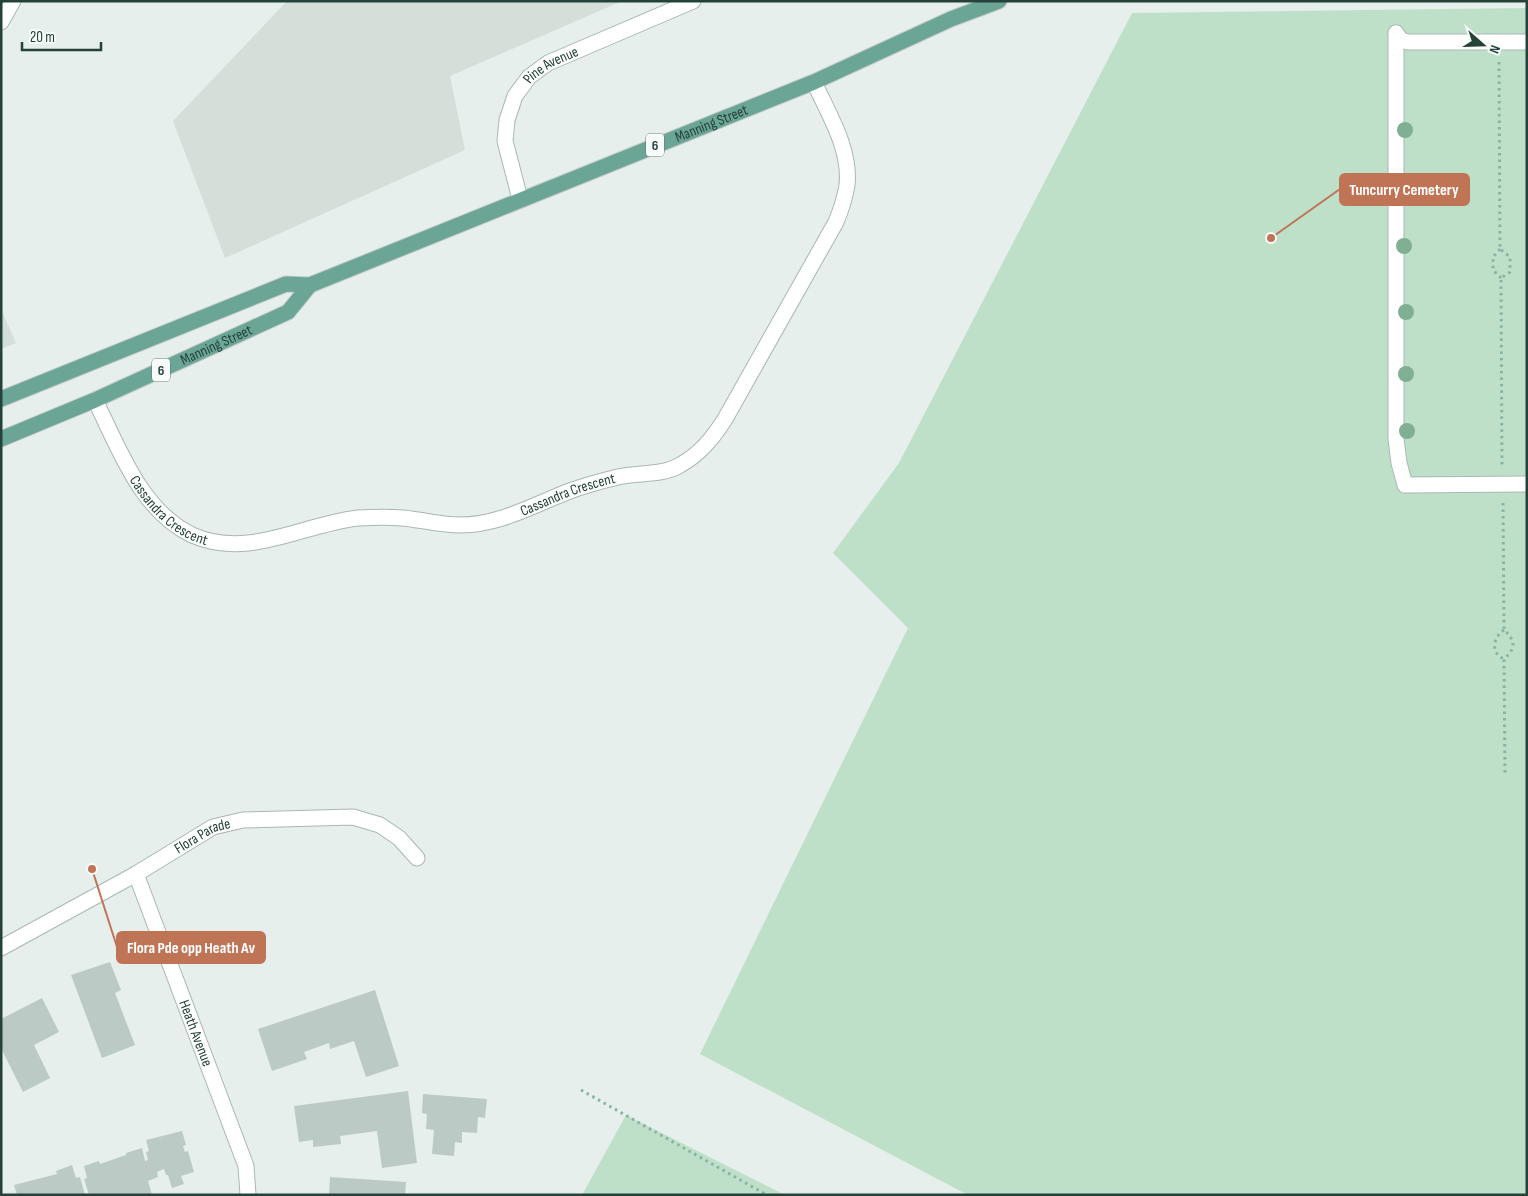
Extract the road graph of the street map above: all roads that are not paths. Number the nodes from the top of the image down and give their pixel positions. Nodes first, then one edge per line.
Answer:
1 (13, 1) edge
2 (693, 1) edge
3 (970, 1) edge
4 (999, 1) edge
5 (951, 19) junction
6 (1, 22) edge
7 (1527, 42) edge
8 (814, 82) junction
9 (520, 199) junction
10 (310, 285) junction
11 (1, 399) edge
12 (95, 400) junction
13 (1, 439) edge
14 (1527, 484) edge
15 (417, 858) dead end
16 (136, 874) junction
17 (1, 948) edge
18 (248, 1195) edge

1 - 6 street
2 - 9 street, Pine Avenue
3 - 5 main road
4 - 5 main road, Manning Street / 6
5 - 8 main road, Manning Street / 6
7 - 14 street
8 - 9 main road, Manning Street / 6
8 - 12 street, Cassandra Crescent
9 - 10 main road, Manning Street / 6
10 - 11 main road, Manning Street / 6
10 - 12 main road, Manning Street / 6
12 - 13 main road, Manning Street / 6
15 - 16 street, Flora Parade
16 - 17 street, Flora Parade
16 - 18 street, Heath Avenue

